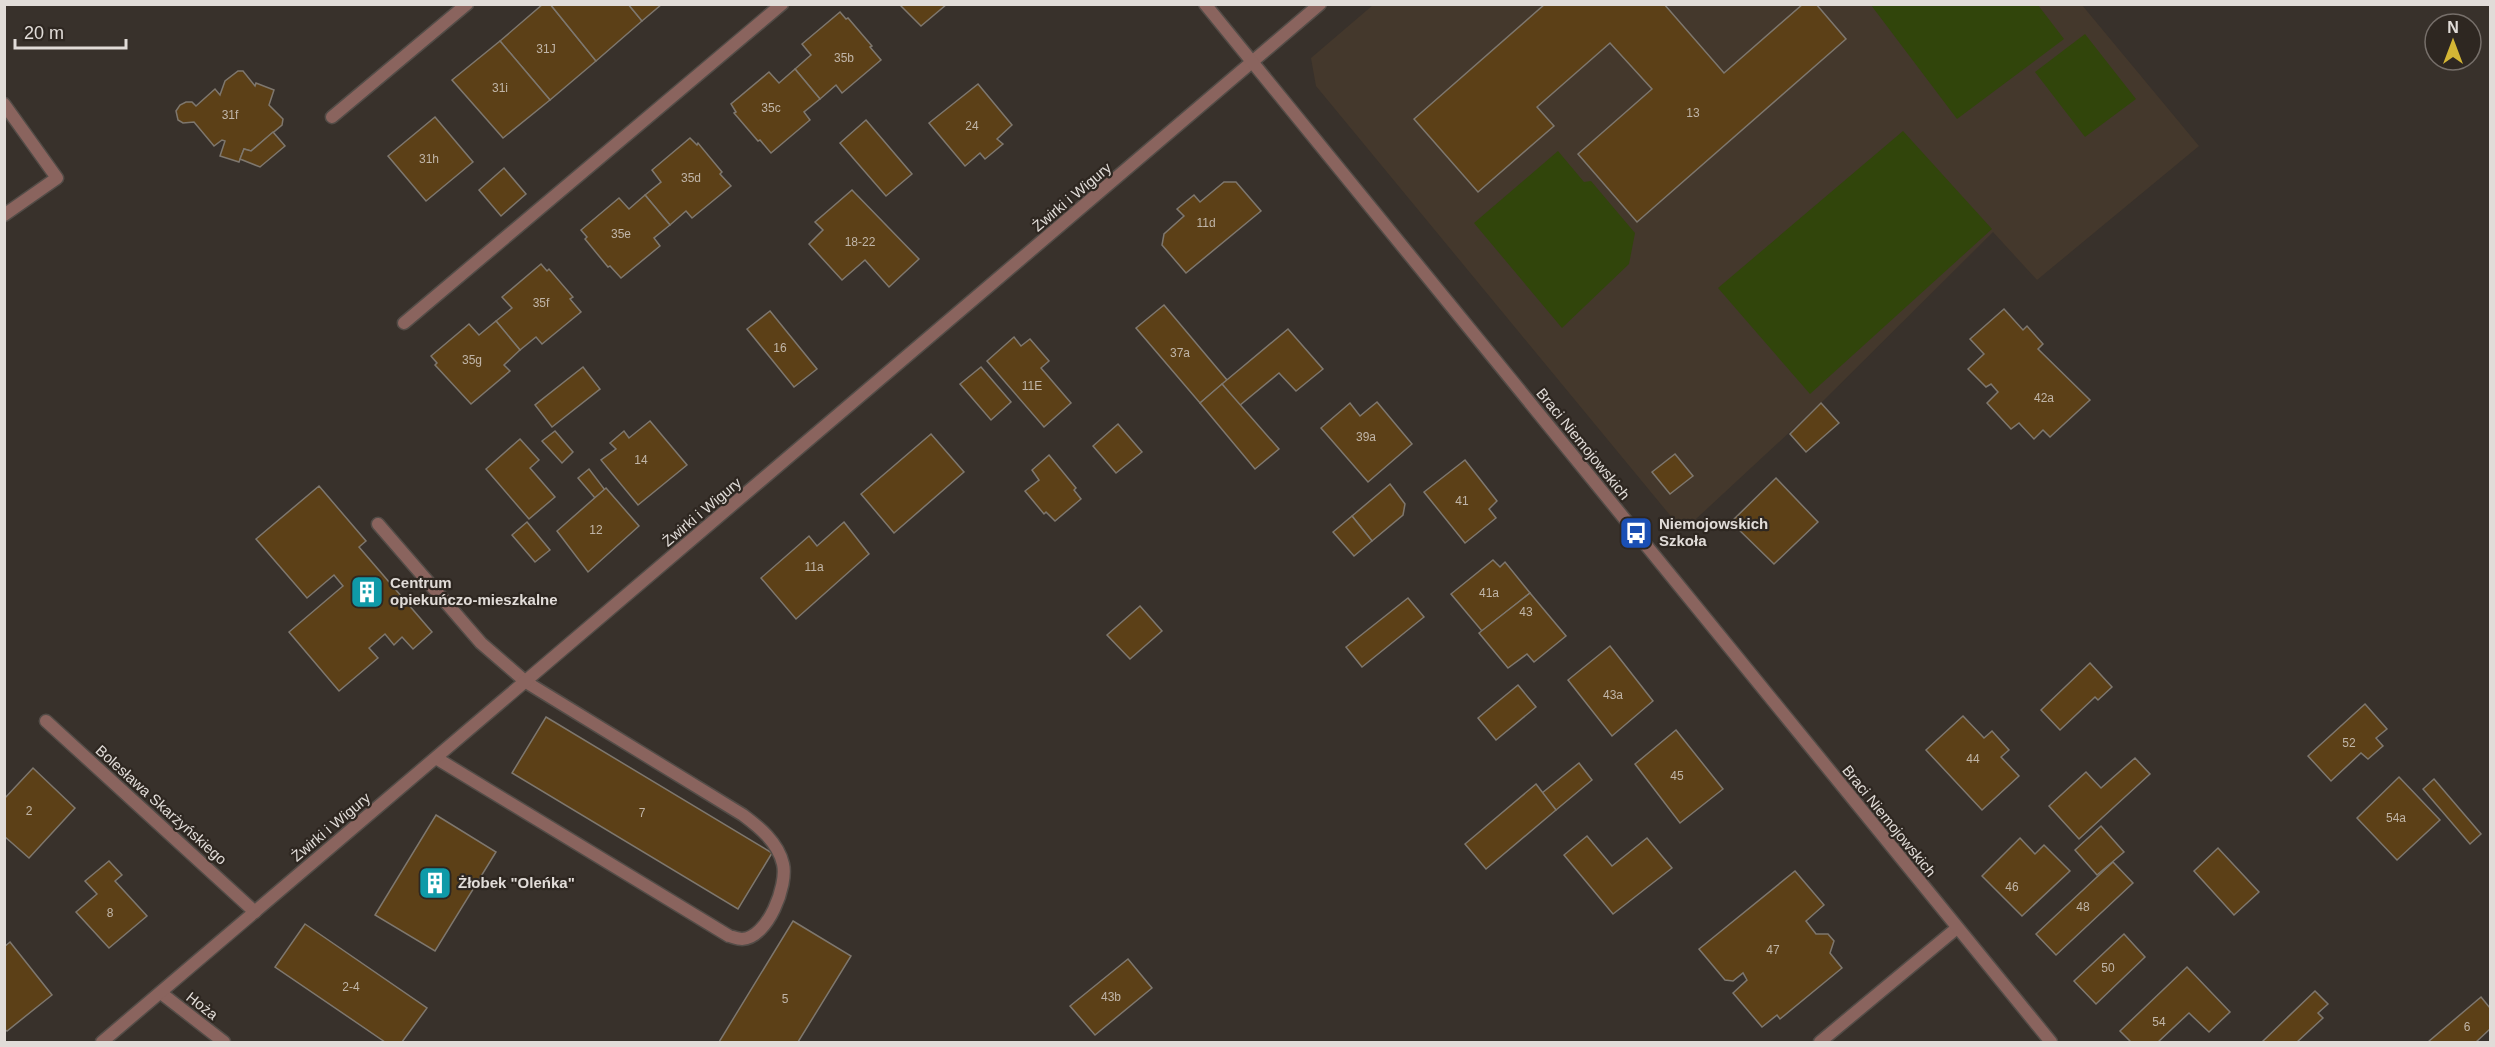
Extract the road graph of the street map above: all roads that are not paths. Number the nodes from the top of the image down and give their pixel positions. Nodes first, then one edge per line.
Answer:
1 (467, 4) edge
2 (782, 4) edge
3 (1205, 4) edge
4 (1320, 4) edge
5 (1252, 62) junction
6 (4, 104) edge
7 (332, 117) dead end
8 (4, 215) edge
9 (404, 322) dead end
10 (378, 524) dead end
11 (526, 682) junction
12 (46, 721) dead end
13 (436, 758) junction
14 (255, 912) junction
15 (1957, 928) junction
16 (161, 993) junction
17 (102, 1042) edge
18 (224, 1042) edge
19 (1820, 1042) edge
20 (2050, 1042) edge

1 - 7 street
2 - 9 street
3 - 5 street, Braci Niemojowskich
4 - 5 street, Żwirki i Wigury
5 - 11 street, Żwirki i Wigury
5 - 15 street, Braci Niemojowskich
6 - 8 street
10 - 11 street
11 - 13 street, Żwirki i Wigury
11 - 13 street
12 - 14 street, Bolesława Skarżyńskiego
13 - 14 street, Żwirki i Wigury
14 - 16 street, Żwirki i Wigury
15 - 19 street
15 - 20 street, Braci Niemojowskich
16 - 17 street, Żwirki i Wigury
16 - 18 street, Hoża

